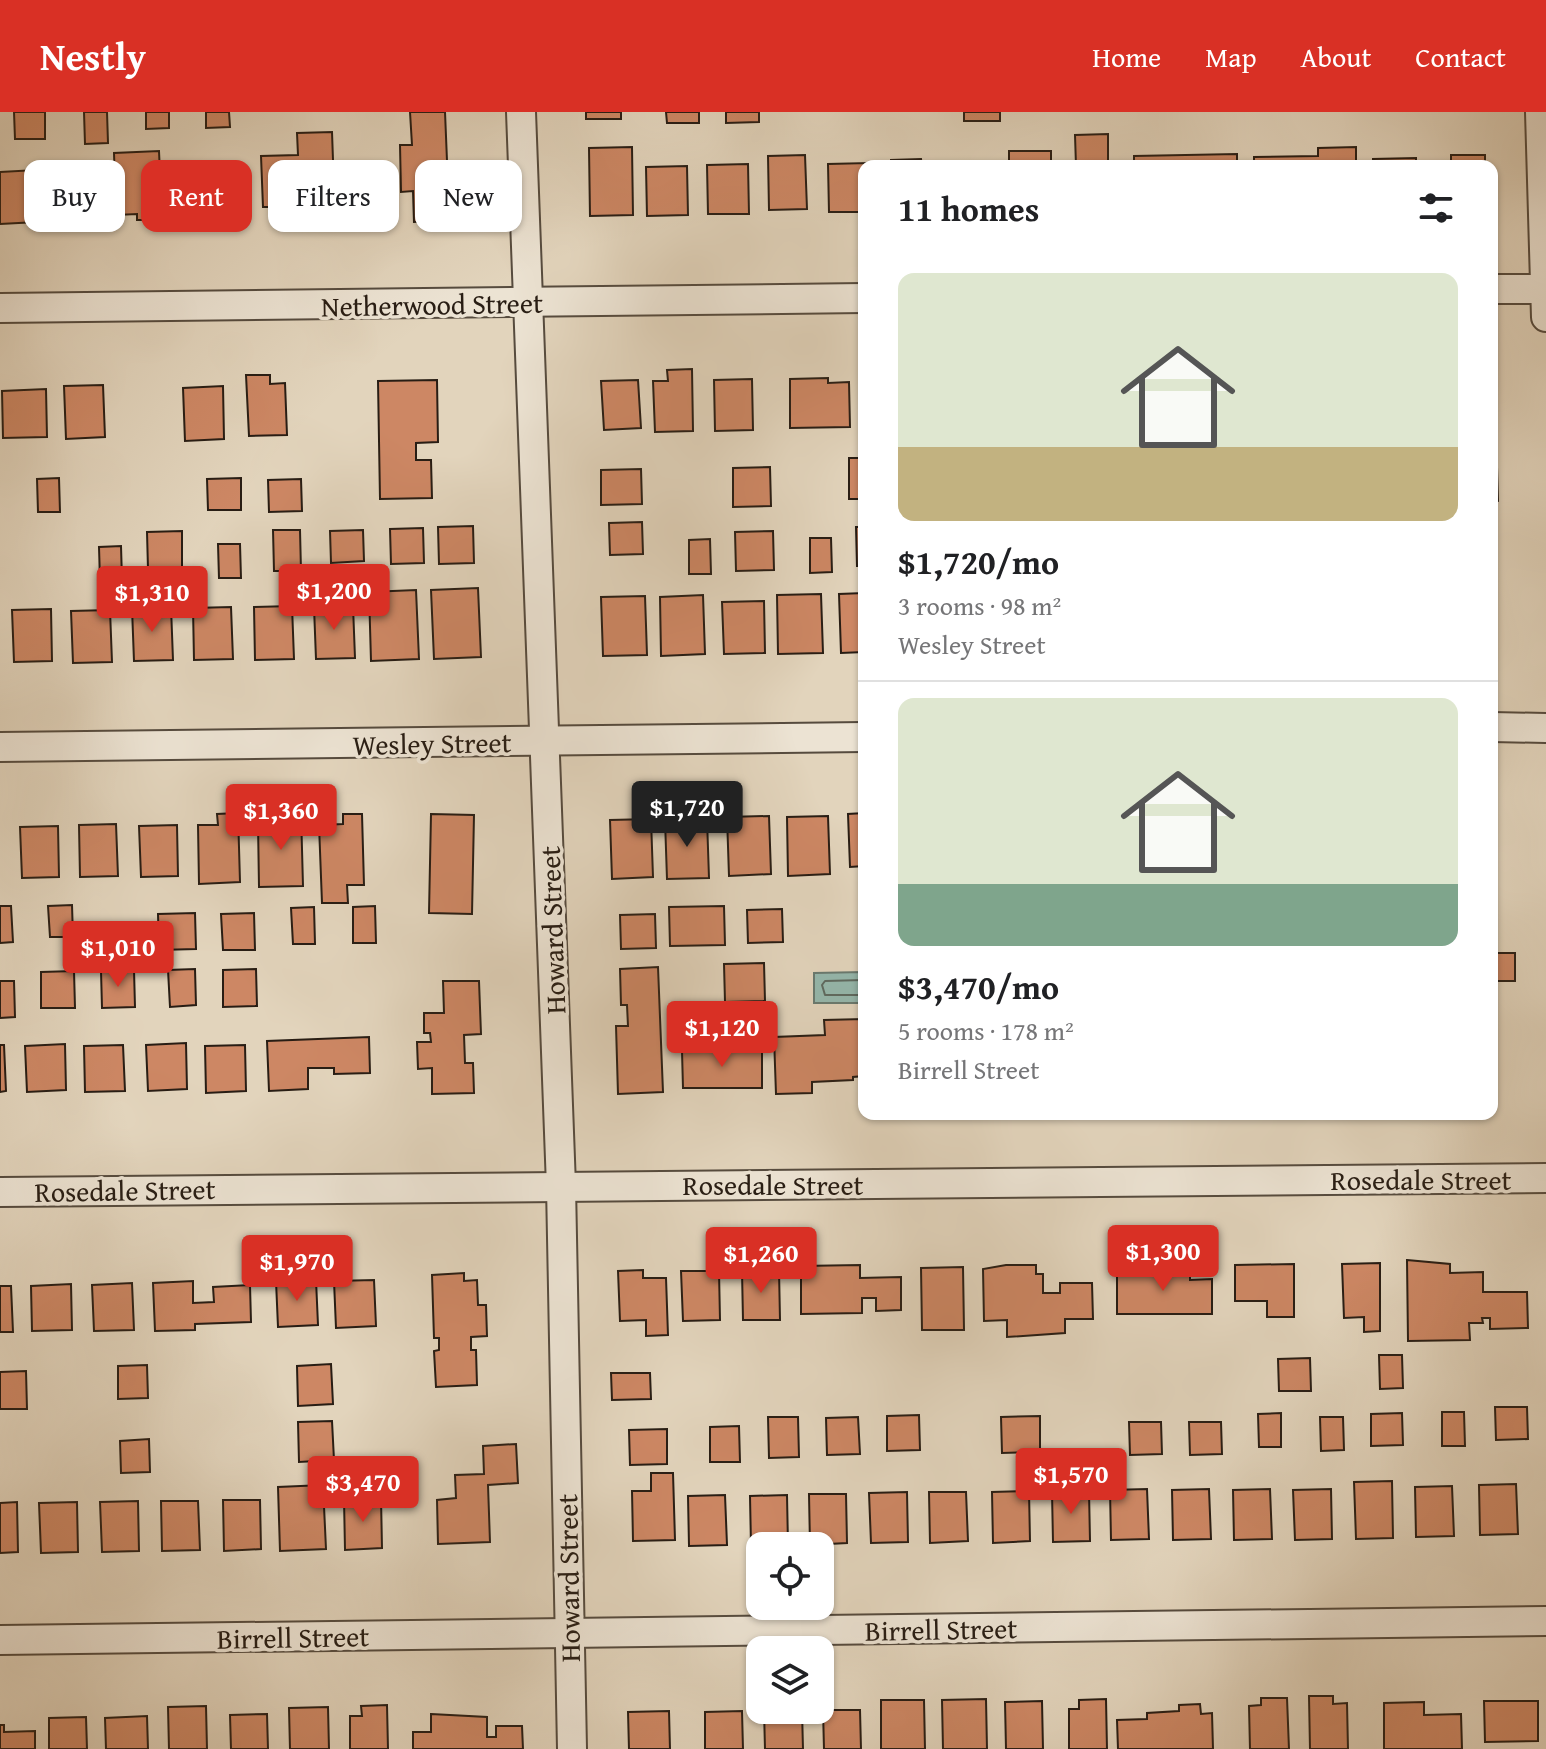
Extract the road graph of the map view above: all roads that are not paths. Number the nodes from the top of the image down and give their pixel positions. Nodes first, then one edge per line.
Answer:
1 (521, 112) edge
2 (1540, 112) edge
3 (1498, 290) edge
4 (858, 298) edge
5 (1545, 298) edge
6 (528, 303) junction
7 (0, 308) edge
8 (1498, 727) edge
9 (1546, 728) edge
10 (858, 737) edge
11 (545, 742) junction
12 (0, 747) edge
13 (1546, 1178) edge
14 (561, 1186) junction
15 (0, 1192) edge
16 (1546, 1621) edge
17 (569, 1634) junction
18 (0, 1640) edge
19 (572, 1749) edge

1 - 6 street, Howard Street
2 - 5 street
3 - 5 street
4 - 6 street, Netherwood Street
6 - 7 street, Netherwood Street
6 - 11 street, Howard Street
8 - 9 street
10 - 11 street, Wesley Street
11 - 12 street, Wesley Street
11 - 14 street, Howard Street
13 - 14 street, Rosedale Street
14 - 15 street, Rosedale Street
14 - 17 street, Howard Street
16 - 17 street, Birrell Street
17 - 18 street, Birrell Street
17 - 19 street, Howard Street

